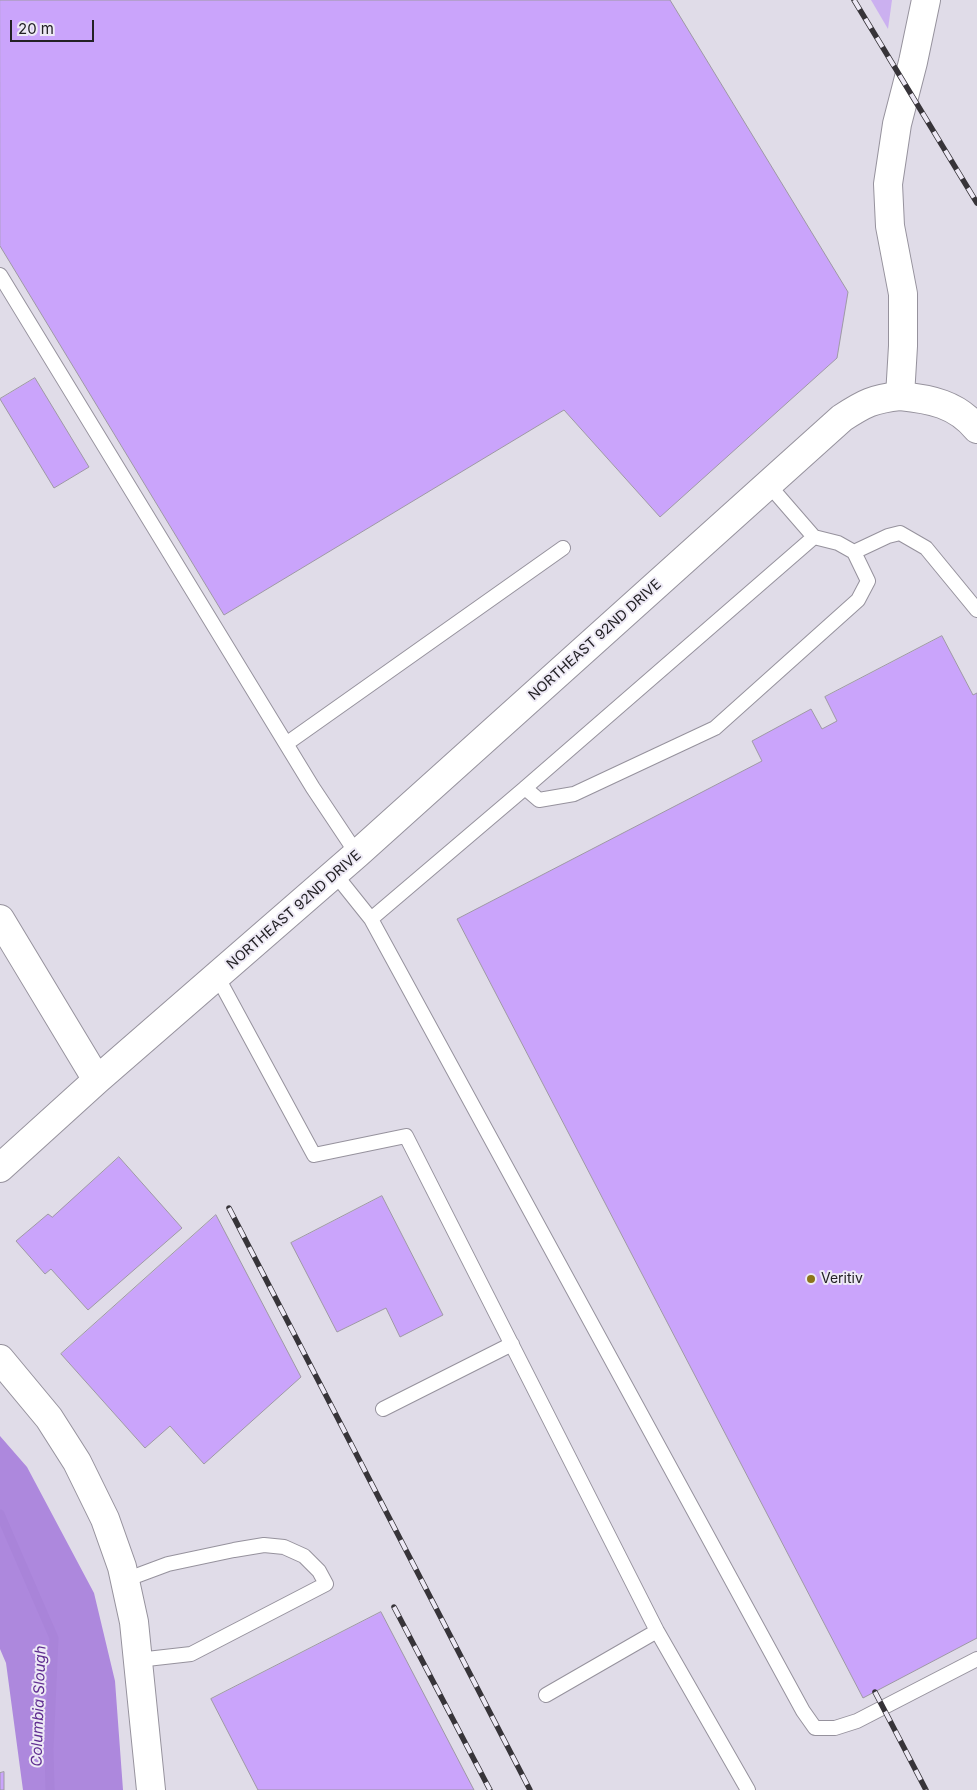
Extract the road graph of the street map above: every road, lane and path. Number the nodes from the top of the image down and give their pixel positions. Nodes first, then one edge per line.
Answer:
1 (926, 0) edge
2 (0, 275) edge
3 (900, 396) junction
4 (977, 428) edge
5 (768, 484) junction
6 (814, 537) junction
7 (563, 548) dead end
8 (854, 552) junction
9 (977, 610) edge
10 (286, 744) junction
11 (525, 788) junction
12 (357, 854) junction
13 (334, 874) junction
14 (0, 918) edge
15 (371, 919) junction
16 (217, 976) junction
17 (98, 1080) junction
18 (0, 1168) edge
19 (512, 1344) junction
20 (0, 1359) edge
21 (383, 1409) dead end
22 (125, 1580) junction
23 (657, 1631) junction
24 (977, 1659) edge
25 (138, 1660) junction
26 (546, 1695) dead end
27 (151, 1790) edge
28 (748, 1790) edge

1 - 3 street
2 - 10 lane
3 - 4 street, NORTHEAST 92ND DRIVE
3 - 5 street, NORTHEAST 92ND DRIVE
5 - 6 lane
5 - 12 street, NORTHEAST 92ND DRIVE
6 - 8 lane
6 - 11 lane
7 - 10 lane
8 - 9 lane
8 - 11 lane
10 - 12 lane
11 - 15 lane
12 - 13 street, NORTHEAST 92ND DRIVE
13 - 15 lane
13 - 16 street, NORTHEAST 92ND DRIVE
14 - 17 street
15 - 24 lane
16 - 17 street, NORTHEAST 92ND DRIVE
16 - 19 lane
17 - 18 street, NORTHEAST 92ND DRIVE
19 - 21 lane
19 - 23 lane
20 - 22 street
22 - 25 street
22 - 25 lane
23 - 26 lane
23 - 28 lane
25 - 27 street

